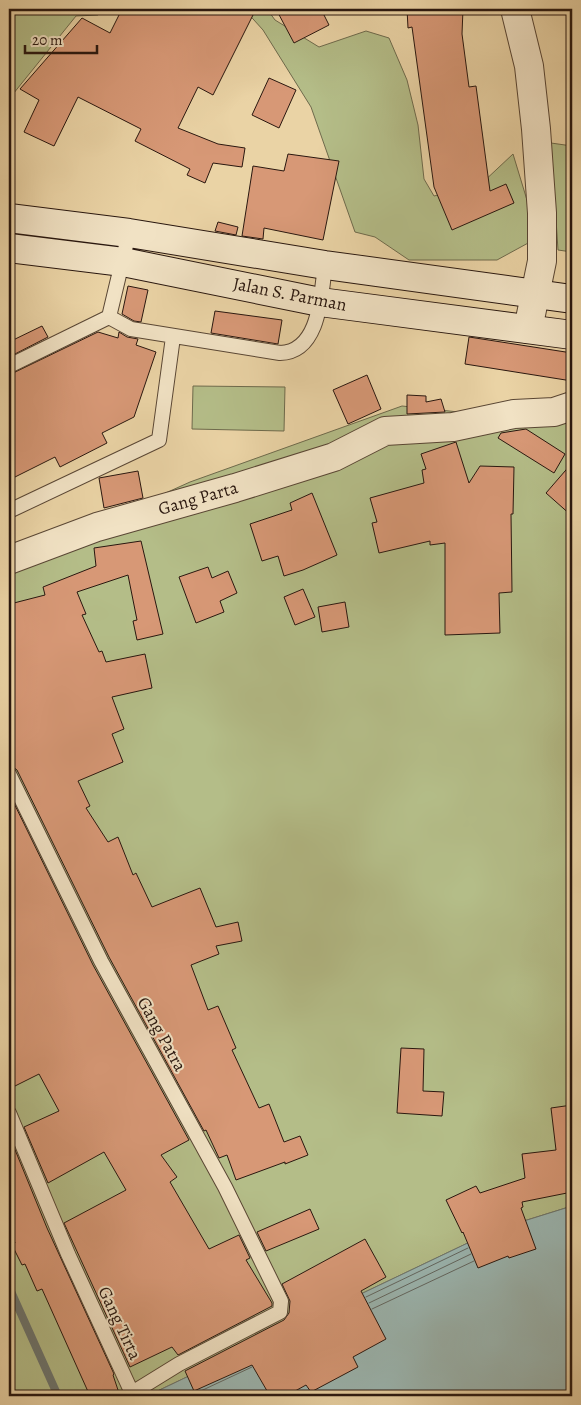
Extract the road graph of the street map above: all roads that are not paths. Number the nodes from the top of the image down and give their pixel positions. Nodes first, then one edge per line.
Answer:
1 (515, 9) edge
2 (15, 216) edge
3 (129, 233) junction
4 (9, 248) edge
5 (123, 262) junction
6 (325, 264) junction
7 (534, 293) junction
8 (572, 299) edge
9 (320, 302) junction
10 (109, 317) junction
11 (528, 329) junction
12 (572, 335) edge
13 (173, 337) junction
14 (9, 366) edge
15 (572, 406) edge
16 (9, 511) edge
17 (9, 560) edge
18 (9, 774) edge
19 (9, 1113) edge
20 (280, 1312) joint

1 - 7 main road
2 - 3 main road, Jalan S. Parman
3 - 5 lane
3 - 6 main road, Jalan S. Parman
4 - 5 main road, Jalan S. Parman
5 - 9 main road, Jalan S. Parman
5 - 10 lane
6 - 7 main road, Jalan S. Parman
6 - 9 lane
7 - 8 main road, Jalan S. Parman
7 - 11 main road
9 - 11 main road, Jalan S. Parman
9 - 13 lane
10 - 13 lane
10 - 14 lane
11 - 12 main road, Jalan S. Parman
13 - 16 lane
15 - 17 main road, Gang Parta
18 - 20 lane, Gang Patra
19 - 20 lane, Gang Tirta

